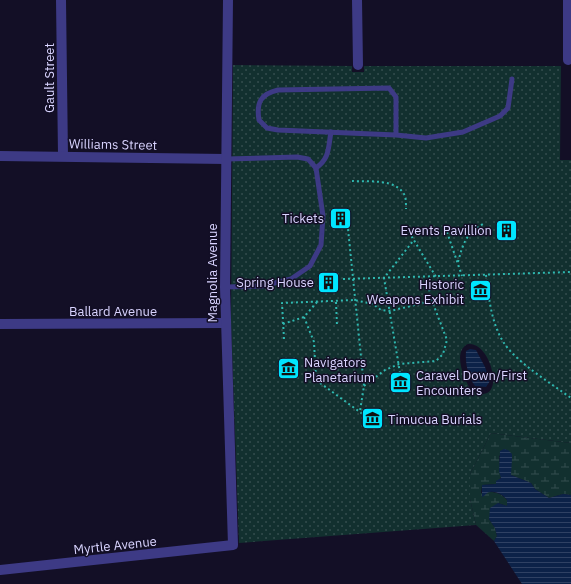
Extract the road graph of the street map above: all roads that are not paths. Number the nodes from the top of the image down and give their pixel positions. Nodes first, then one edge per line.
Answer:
1 (61, 0) edge
2 (228, 0) edge
3 (357, 0) edge
4 (568, 0) edge
5 (568, 60) dead end
6 (358, 65) dead end
7 (512, 79) dead end
8 (331, 132) junction
9 (396, 135) junction
10 (0, 156) edge
11 (63, 156) junction
12 (226, 159) junction
13 (316, 168) junction
14 (225, 287) junction
15 (225, 323) junction
16 (0, 324) edge
17 (233, 545) joint
18 (0, 570) edge

1 - 11 street, Gault Street
2 - 12 street, Magnolia Avenue
3 - 6 street
4 - 5 street
7 - 9 lane
8 - 9 lane
8 - 9 lane
8 - 13 lane
10 - 11 street, Williams Street
11 - 12 street, Williams Street
12 - 13 lane
12 - 14 street, Magnolia Avenue
13 - 14 lane
14 - 15 street, Magnolia Avenue
15 - 16 street, Ballard Avenue
15 - 17 street, Magnolia Avenue
17 - 18 street, Myrtle Avenue

